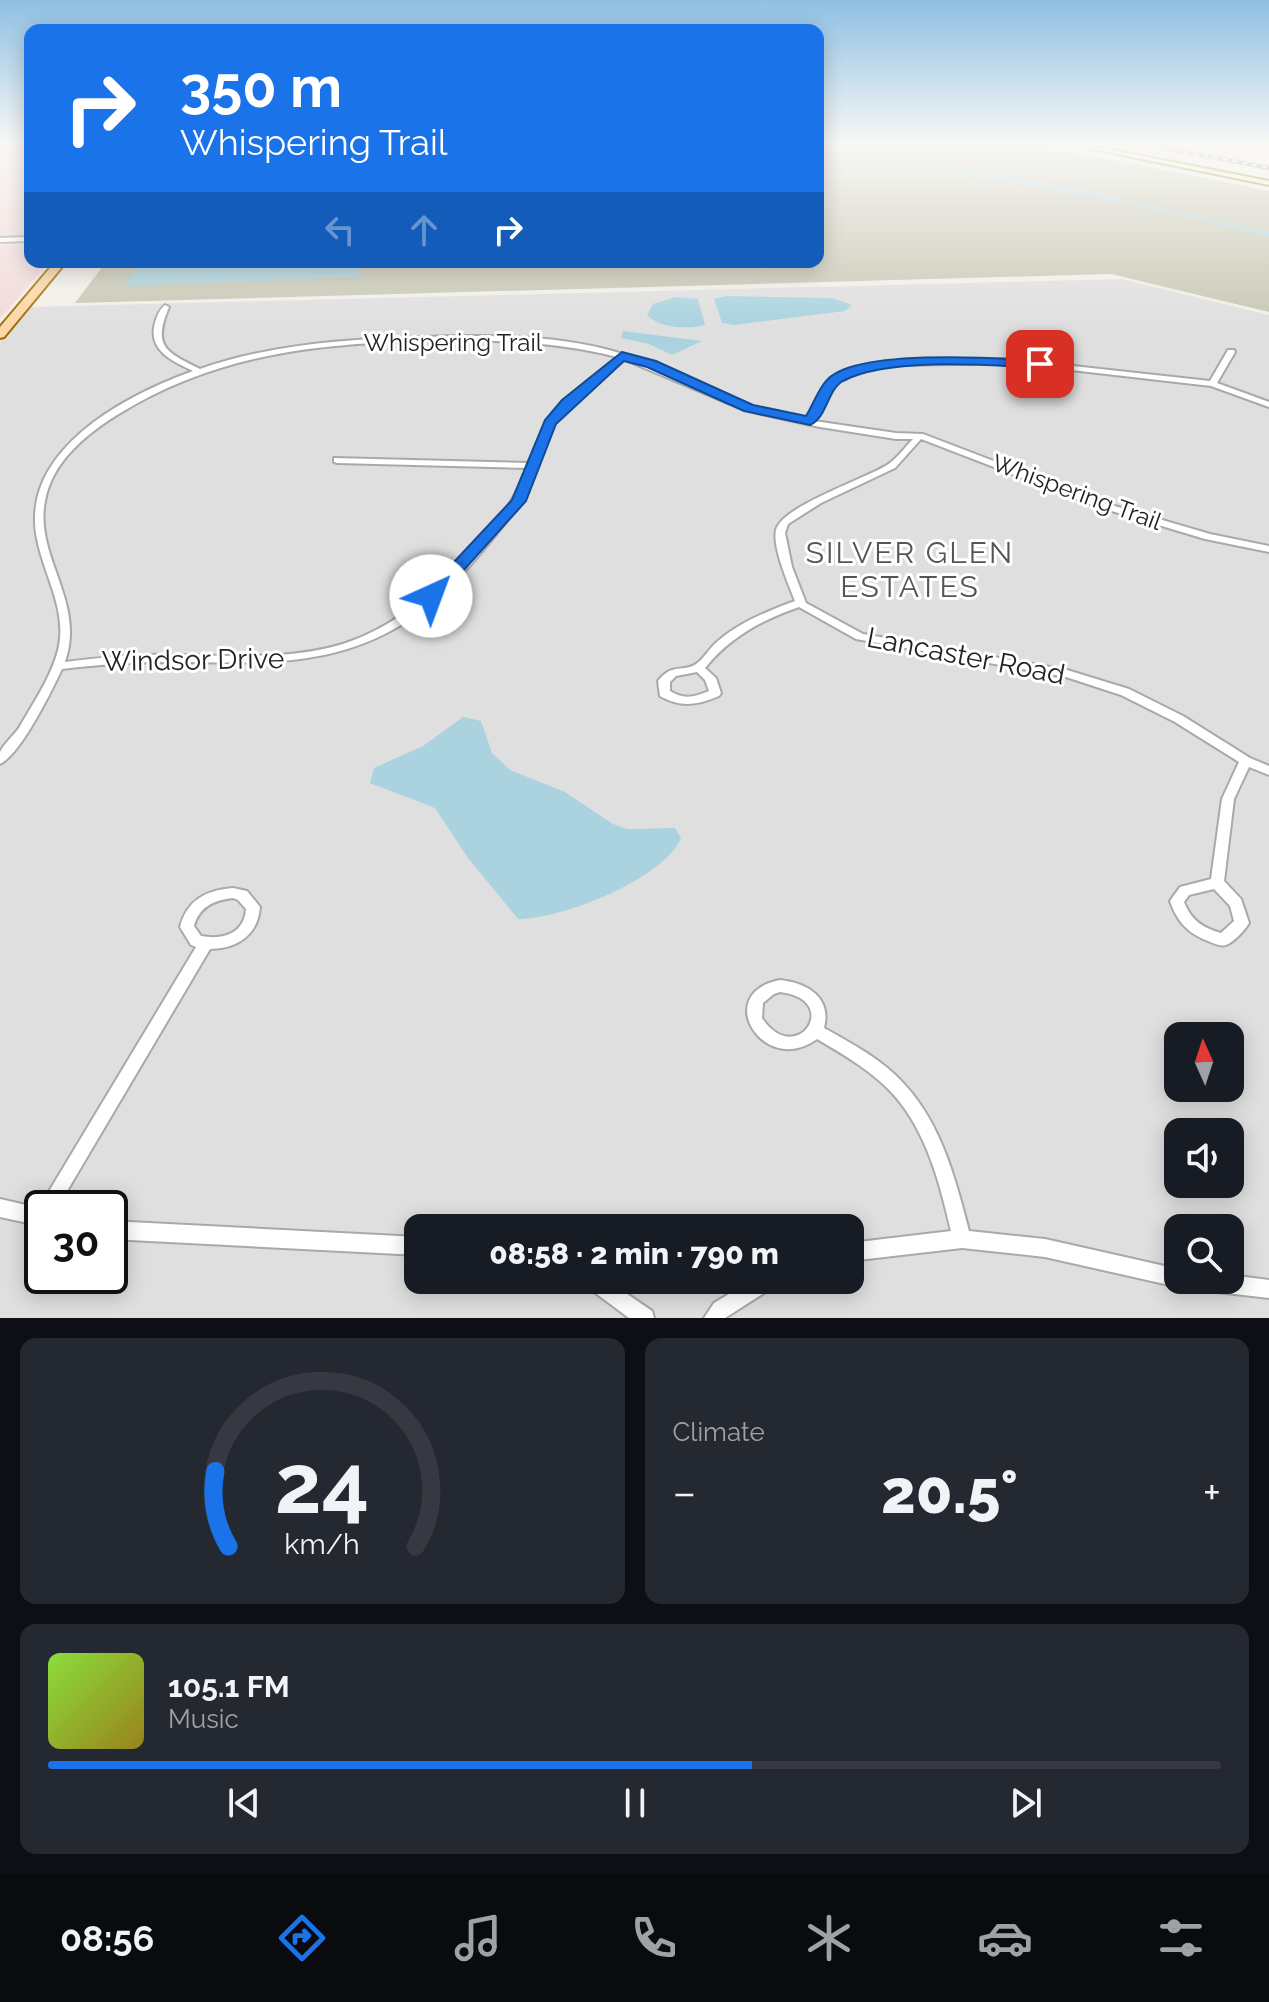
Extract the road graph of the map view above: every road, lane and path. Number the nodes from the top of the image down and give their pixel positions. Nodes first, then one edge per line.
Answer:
1 (24, 241) edge
2 (0, 242) edge
3 (56, 268) edge
4 (165, 307) dead end
5 (0, 334) edge
6 (1231, 352) dead end
7 (622, 356) junction
8 (198, 371) junction
9 (1212, 384) junction
10 (1269, 405) edge
11 (810, 421) junction
12 (920, 436) junction
13 (337, 460) dead end
14 (534, 466) junction
15 (1269, 549) edge
16 (801, 603) junction
17 (59, 666) junction
18 (699, 668) dead end
19 (0, 760) edge
20 (1246, 761) junction
21 (1269, 771) edge
22 (1217, 883) junction
23 (205, 944) junction
24 (816, 1031) junction
25 (58, 1190) edge
26 (0, 1208) edge
27 (24, 1213) edge
28 (128, 1231) edge
29 (962, 1239) junction
30 (404, 1245) edge
31 (864, 1250) edge
32 (1164, 1275) edge
33 (1244, 1286) edge
34 (1269, 1289) edge
35 (612, 1294) edge
36 (745, 1294) edge
37 (645, 1318) edge
38 (713, 1318) edge

1 - 2 street
3 - 5 main road
4 - 8 street
6 - 9 street
7 - 8 street, Whispering Trail
7 - 11 street, Whispering Trail
7 - 14 street, Windsor Drive
8 - 17 street, Whispering Trail
9 - 10 street
9 - 11 street
11 - 12 street, Whispering Trail
12 - 15 street, Whispering Trail
12 - 16 street
13 - 14 street
14 - 17 street, Windsor Drive
16 - 18 street
16 - 20 street, Lancaster Road
17 - 19 street, Whispering Trail
20 - 21 street, Lancaster Road
20 - 22 street
22 - 22 street
23 - 23 street
23 - 25 street
24 - 24 street
24 - 29 street
26 - 27 street
28 - 30 street
29 - 31 street
29 - 32 street
33 - 34 street
35 - 37 street
36 - 38 street

